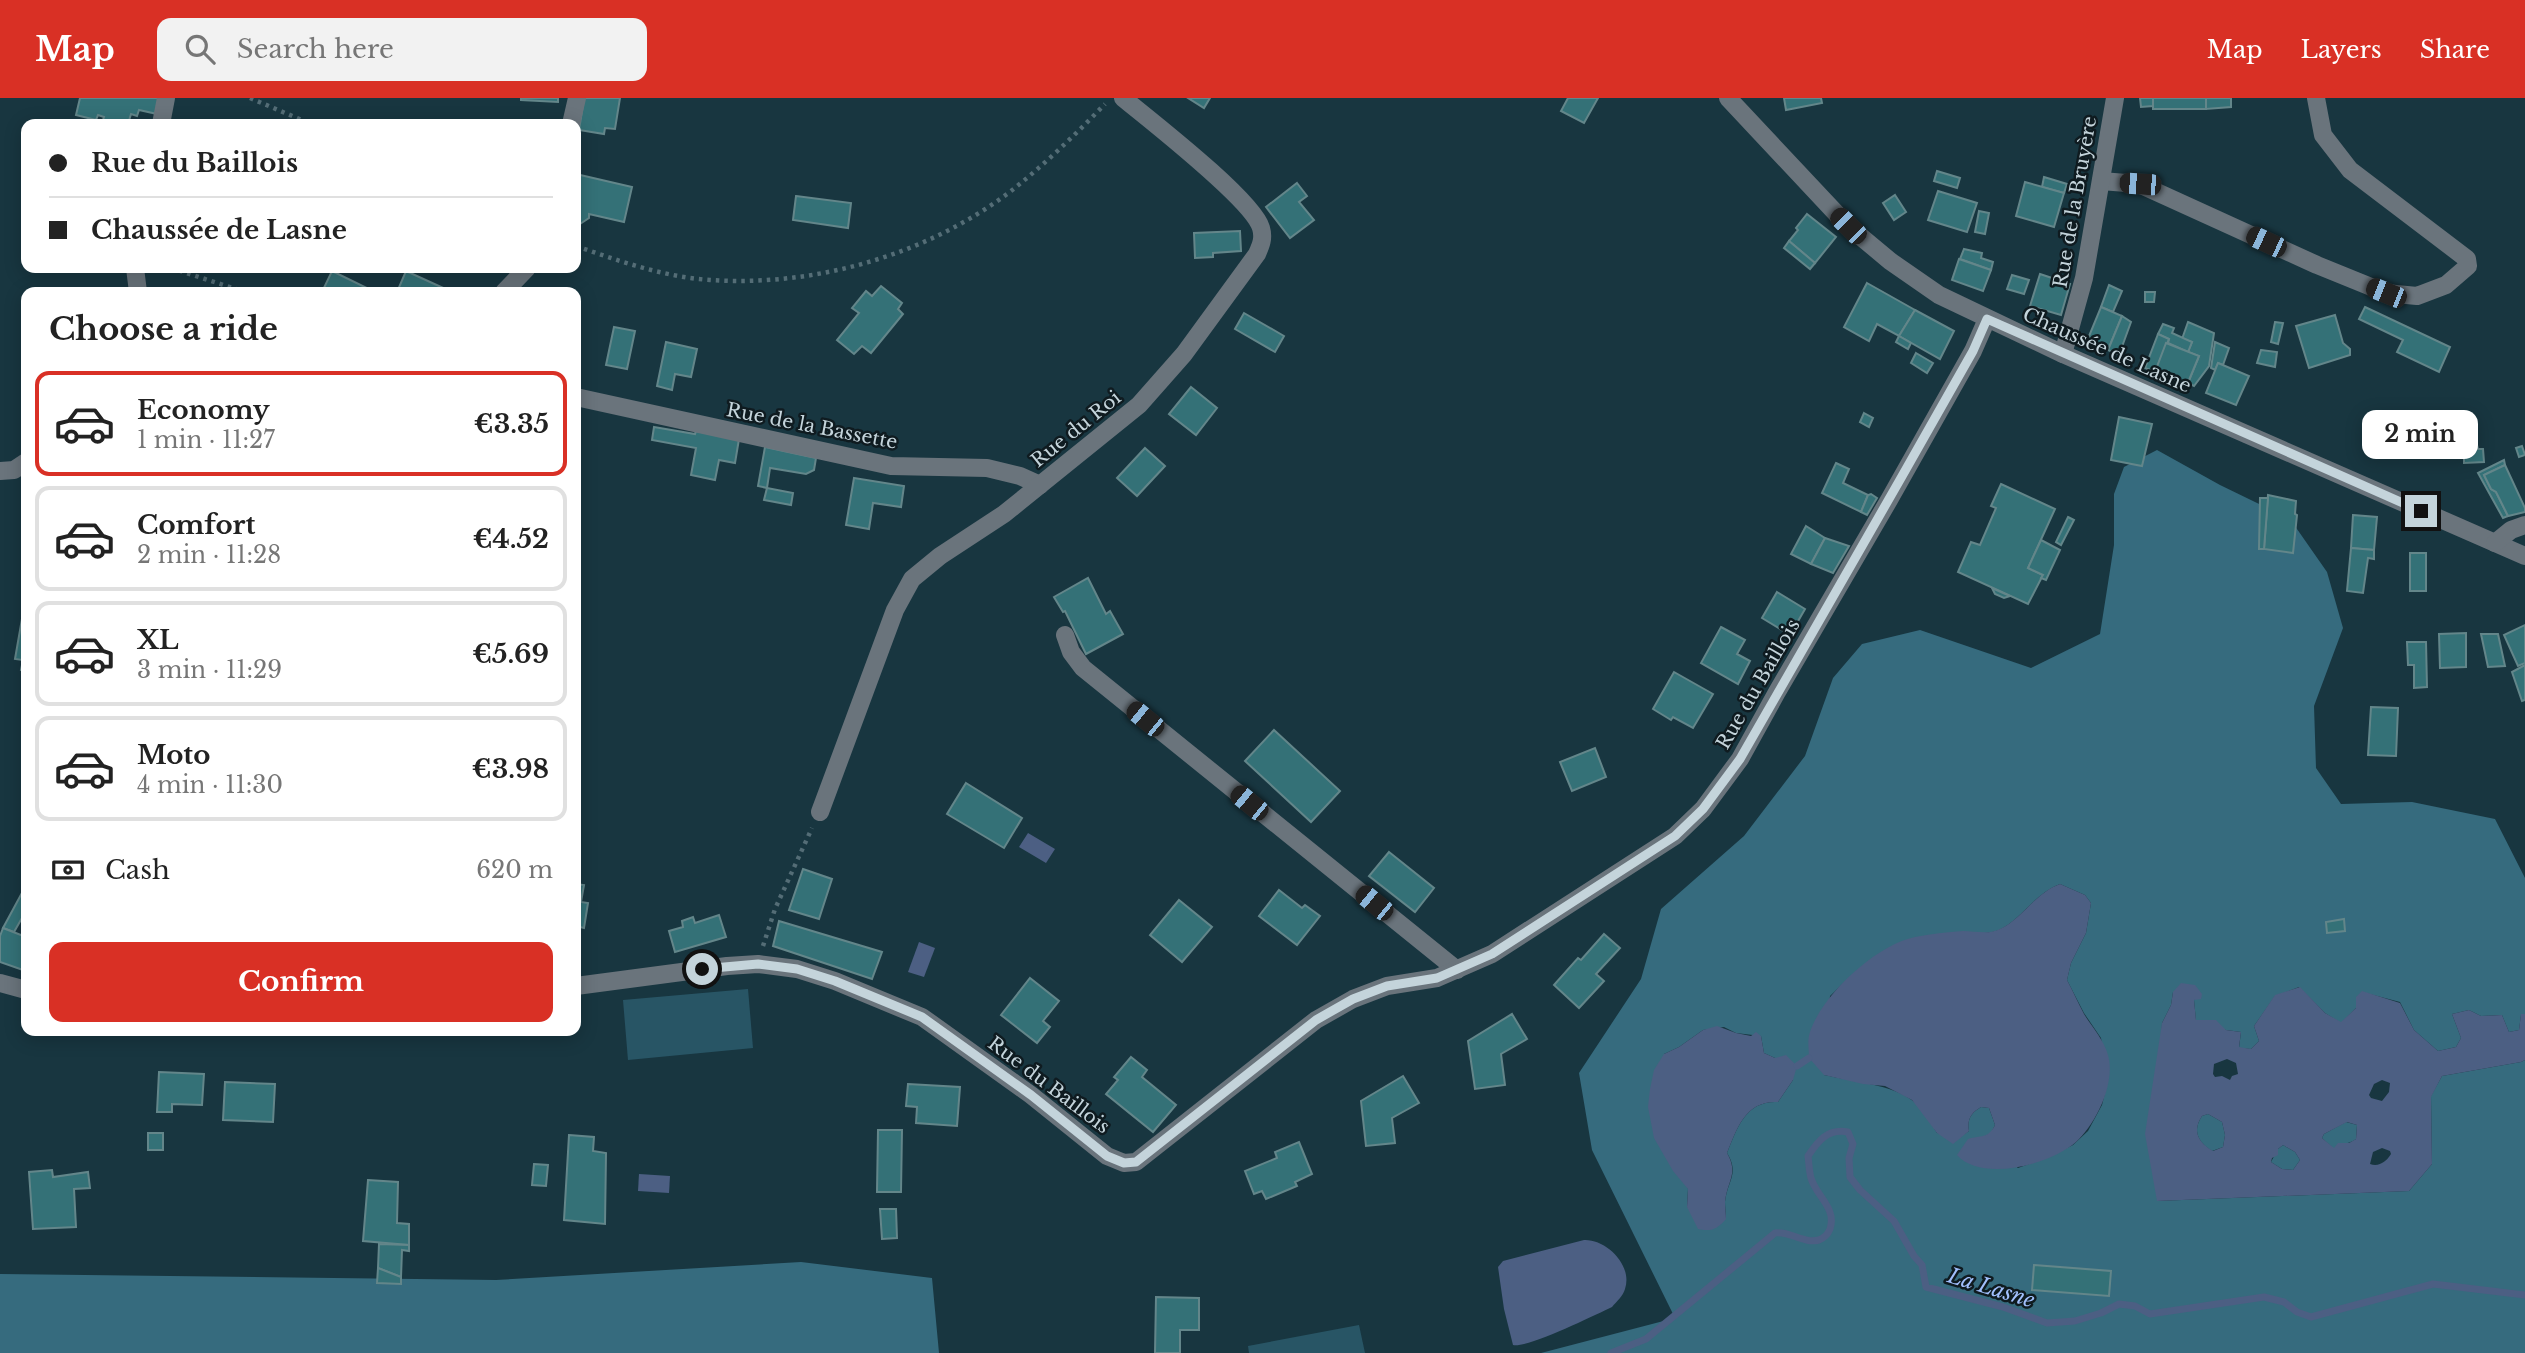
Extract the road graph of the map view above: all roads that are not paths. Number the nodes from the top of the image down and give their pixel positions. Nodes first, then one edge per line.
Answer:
1 (166, 98) edge
2 (577, 98) edge
3 (1123, 98) edge
4 (1728, 98) edge
5 (2115, 98) edge
6 (2316, 98) edge
7 (162, 119) edge
8 (572, 119) edge
9 (2101, 181) junction
10 (522, 273) edge
11 (510, 287) edge
12 (1987, 319) junction
13 (2063, 354) junction
14 (581, 398) edge
15 (1040, 485) junction
16 (2525, 526) edge
17 (2495, 543) junction
18 (2525, 556) edge
19 (1065, 635) dead end
20 (820, 812) road end
21 (1457, 970) junction
22 (0, 983) edge
23 (581, 985) edge
24 (21, 989) edge

1 - 7 street
2 - 8 street
3 - 15 street, Rue du Roi
4 - 12 street, Chaussée de Lasne
5 - 9 street, Rue de la Bruyère
6 - 9 street
9 - 13 street, Rue de la Bruyère
10 - 11 street
12 - 13 street, Chaussée de Lasne
12 - 21 street, Rue du Baillois
13 - 17 street, Chaussée de Lasne
14 - 15 street, Rue de la Bassette
15 - 20 street, Rue du Roi
16 - 17 street
17 - 18 street, Chaussée de Lasne
19 - 21 street
21 - 23 street, Rue du Baillois
22 - 24 street

